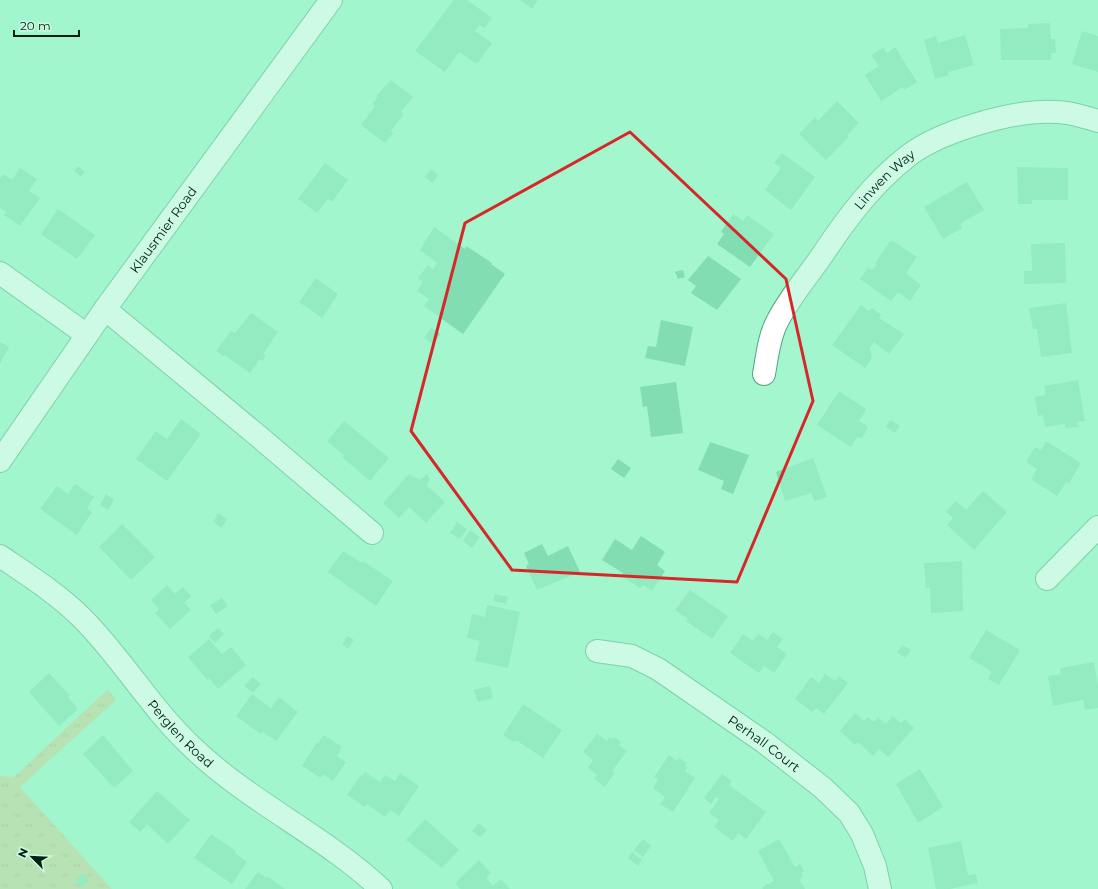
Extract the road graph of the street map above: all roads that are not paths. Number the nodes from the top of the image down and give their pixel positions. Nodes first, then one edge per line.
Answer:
1 (331, 0) edge
2 (1098, 120) edge
3 (0, 273) edge
4 (105, 309) junction
5 (87, 335) junction
6 (764, 374) dead end
7 (0, 462) edge
8 (1098, 527) edge
9 (372, 533) dead end
10 (0, 556) edge
11 (1048, 579) dead end
12 (597, 652) dead end
13 (381, 889) edge
14 (880, 889) edge

1 - 4 street, Klausmier Road
2 - 6 street, Linwen Way
3 - 5 street
4 - 5 street, Klausmier Road
4 - 9 street
5 - 7 street, Klausmier Road
8 - 11 street
10 - 13 street, Perglen Road
12 - 14 street, Perhall Court

